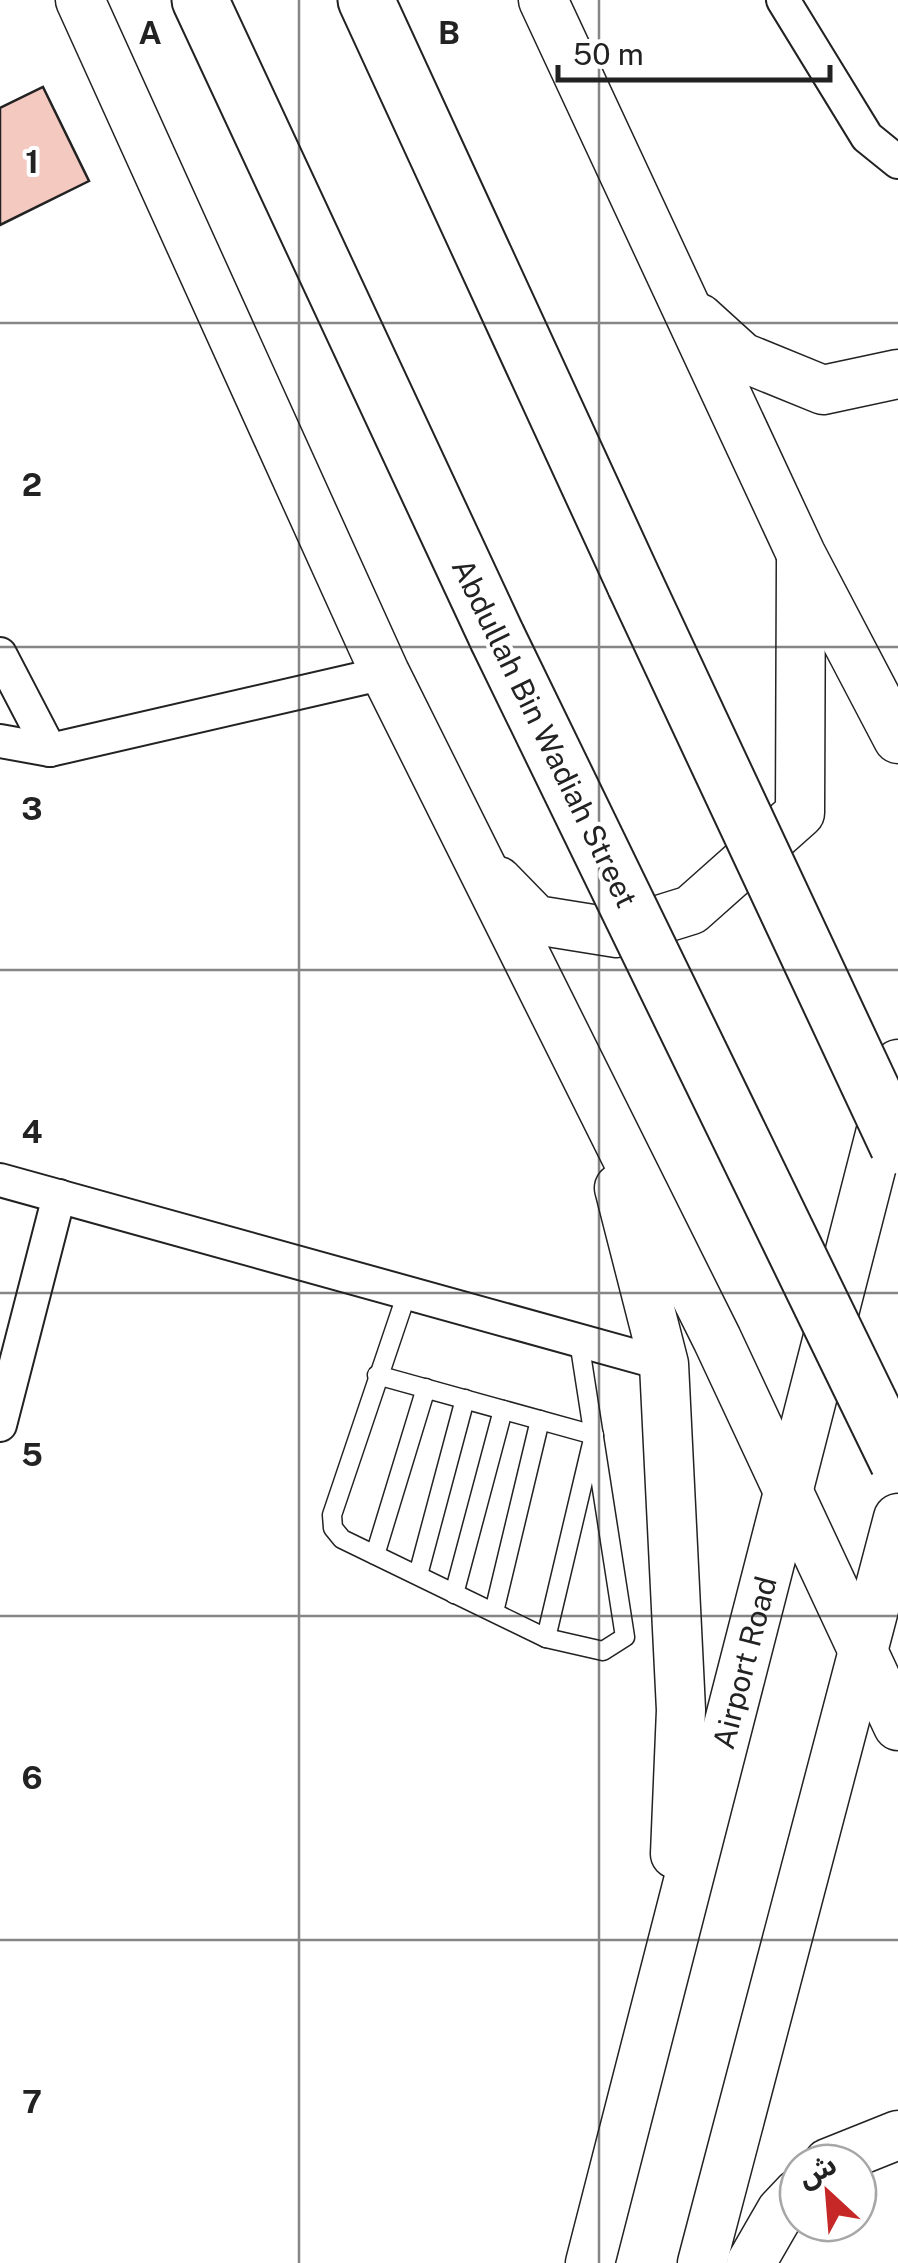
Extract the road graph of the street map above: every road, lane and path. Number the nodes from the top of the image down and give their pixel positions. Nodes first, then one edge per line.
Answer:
1 (80, 0) edge
2 (200, 0) edge
3 (366, 0) edge
4 (543, 0) edge
5 (783, 0) edge
6 (898, 162) edge
7 (689, 310) junction
8 (898, 374) edge
9 (800, 554) junction
10 (0, 654) edge
11 (385, 672) junction
12 (898, 740) edge
13 (0, 741) edge
14 (50, 750) junction
15 (482, 864) junction
16 (898, 1064) edge
17 (598, 1102) junction
18 (898, 1146) edge
19 (0, 1180) edge
20 (59, 1196) junction
21 (407, 1293) junction
22 (579, 1341) junction
23 (664, 1364) junction
24 (377, 1374) junction
25 (426, 1388) junction
26 (465, 1399) junction
27 (503, 1410) junction
28 (540, 1420) junction
29 (0, 1425) edge
30 (594, 1435) junction
31 (898, 1462) edge
32 (790, 1493) junction
33 (898, 1518) edge
34 (375, 1555) junction
35 (418, 1575) junction
36 (454, 1594) junction
37 (494, 1612) junction
38 (546, 1638) junction
39 (863, 1653) junction
40 (898, 1726) edge
41 (671, 1952) junction
42 (778, 2216) edge
43 (590, 2263) edge
44 (702, 2263) edge
45 (751, 2263) edge

1 - 11 main road
2 - 31 highway, Abdullah Bin Wadiah Street, bridge
3 - 18 highway, bridge
4 - 7 main road
5 - 6 street
7 - 8 main road
7 - 9 main road
9 - 12 main road
9 - 15 main road
10 - 14 street
11 - 14 street
11 - 15 main road
13 - 14 street
15 - 17 main road
16 - 32 main road, Airport Road
17 - 23 main road
17 - 32 main road
19 - 20 street
20 - 21 street
20 - 29 street
21 - 22 street
21 - 24 lane
22 - 23 street
22 - 30 lane
23 - 41 main road
24 - 25 lane
24 - 34 lane
25 - 26 lane
25 - 34 lane
26 - 27 lane
26 - 35 lane
27 - 28 lane
27 - 36 lane
28 - 30 lane
28 - 37 lane
30 - 38 lane
30 - 38 lane
32 - 39 main road
32 - 41 main road, Airport Road
33 - 39 main road
34 - 35 lane
35 - 36 lane
36 - 37 lane
37 - 38 lane
39 - 40 main road
39 - 44 main road
41 - 43 main road, Airport Road
42 - 45 main road

